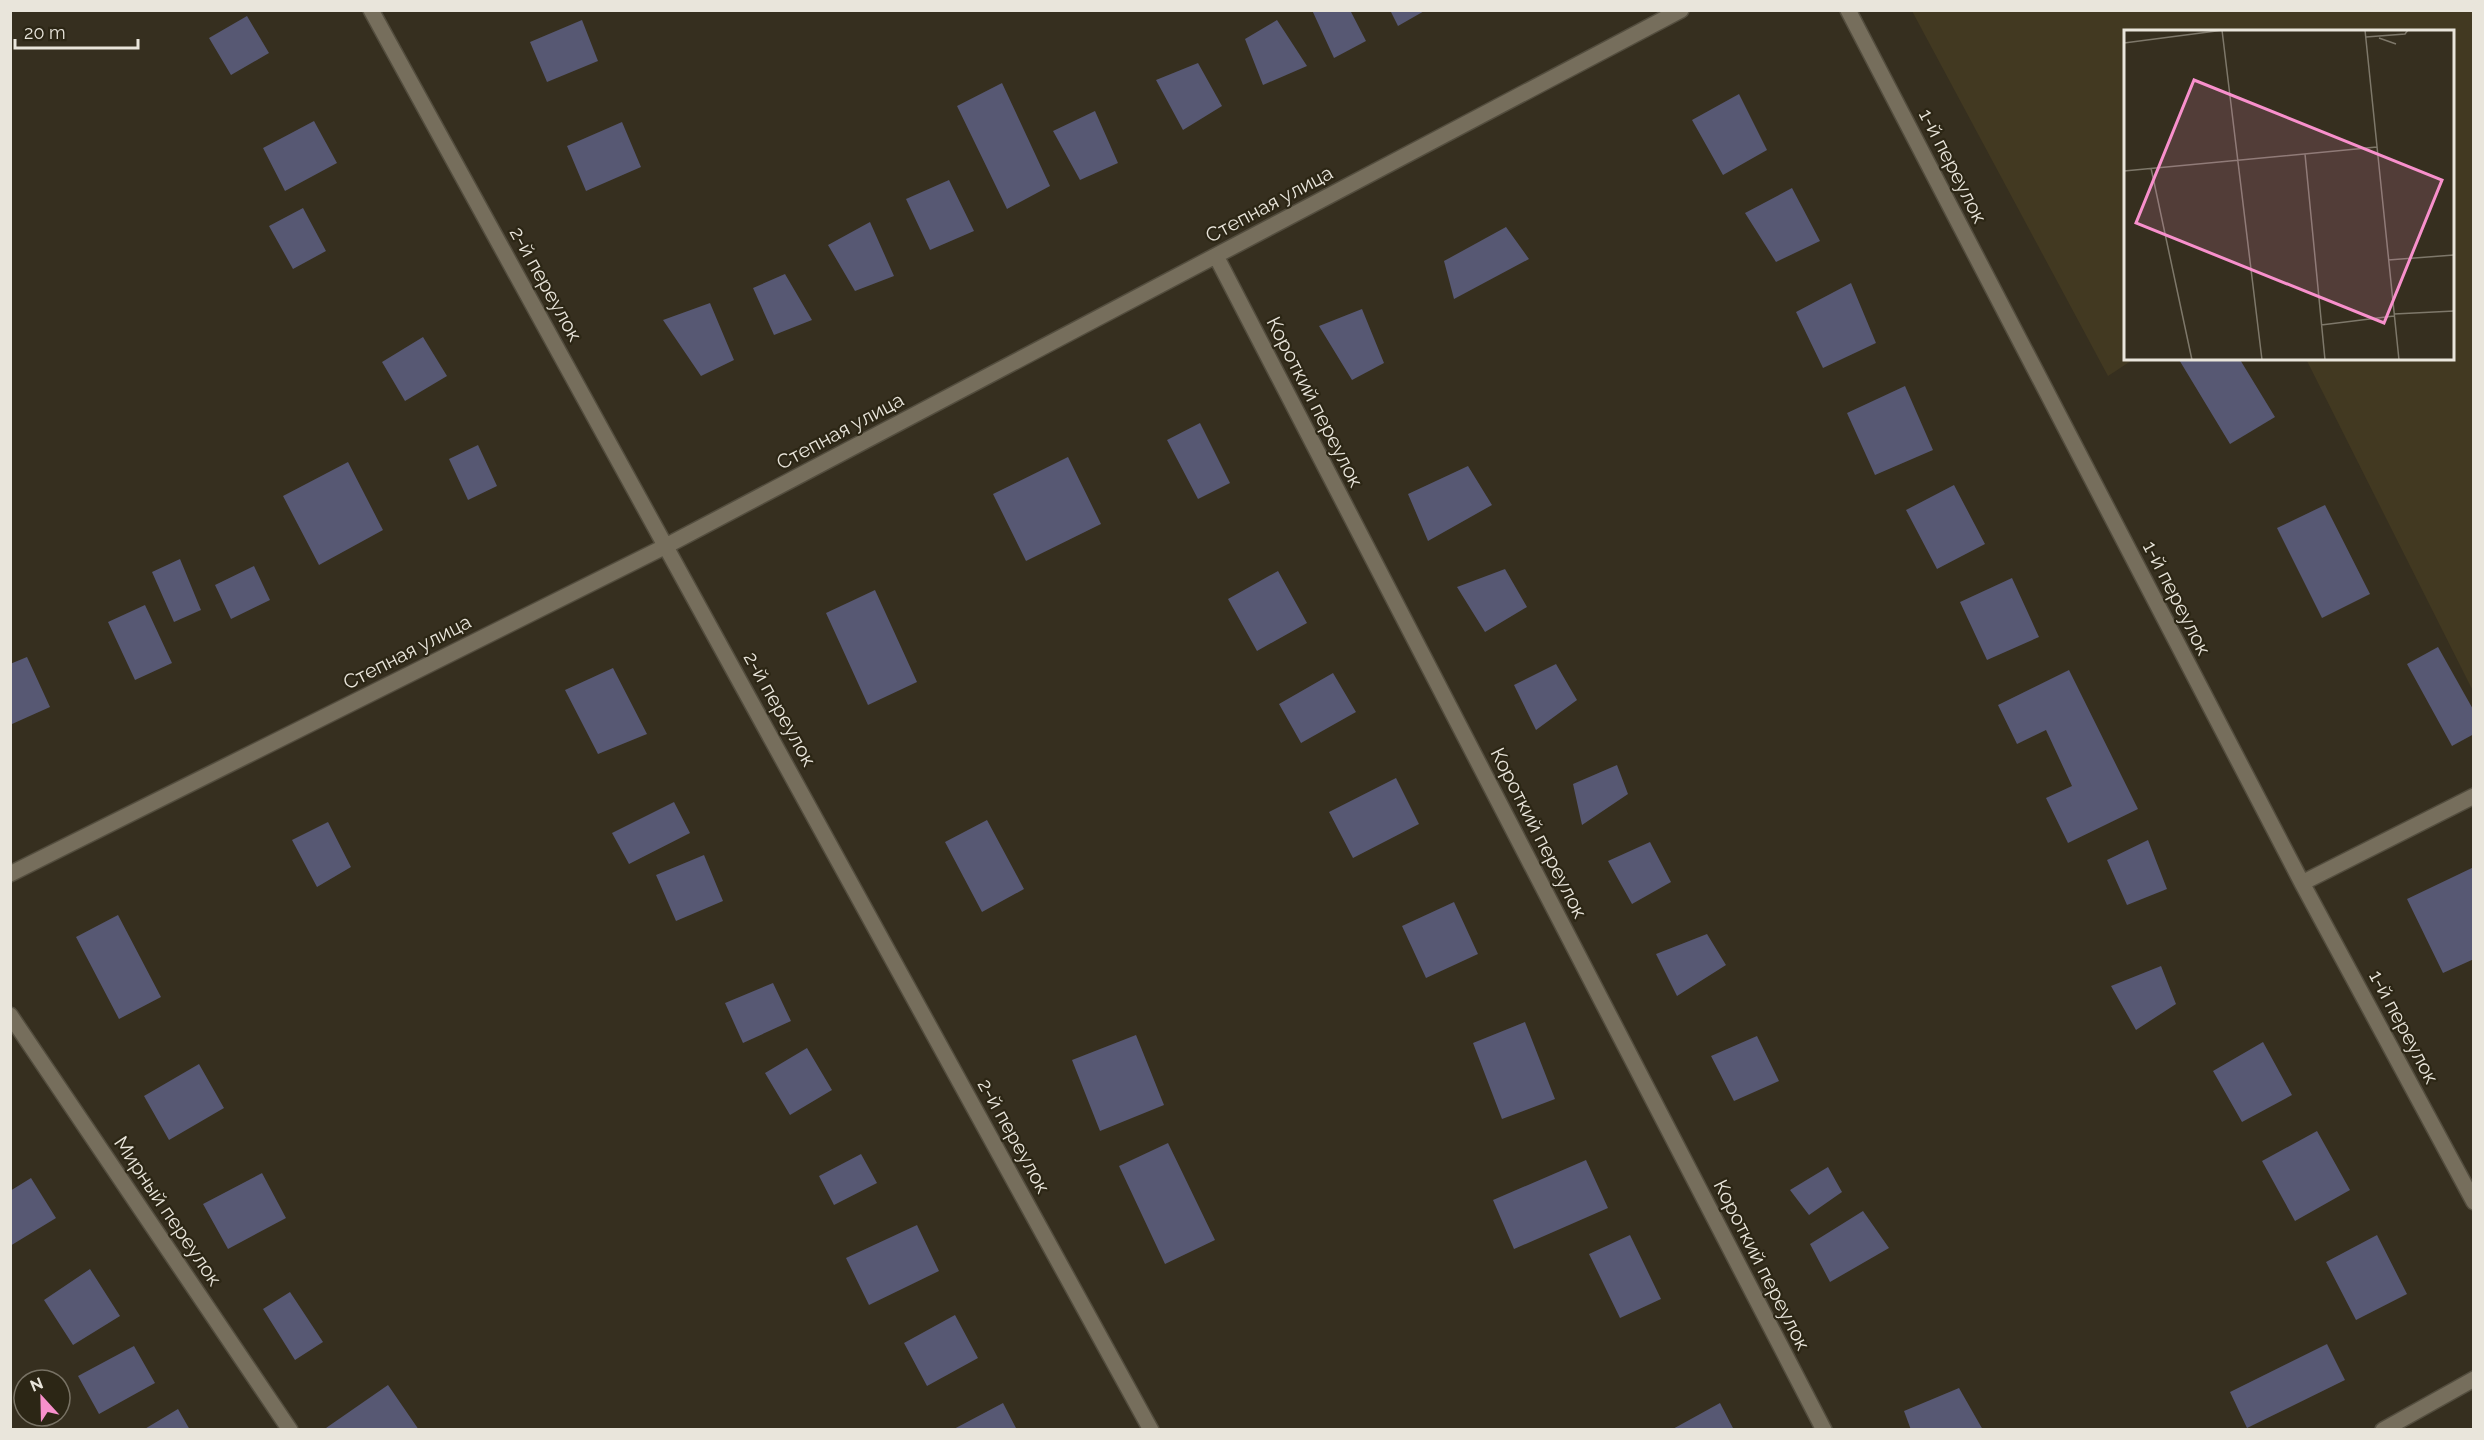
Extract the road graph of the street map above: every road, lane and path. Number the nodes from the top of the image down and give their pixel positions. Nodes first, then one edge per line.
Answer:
1 (371, 10) edge
2 (1681, 10) edge
3 (1848, 10) edge
4 (1216, 256) junction
5 (666, 546) junction
6 (2474, 796) edge
7 (10, 874) edge
8 (2302, 882) junction
9 (10, 1015) edge
10 (2474, 1202) edge
11 (2474, 1379) edge
12 (290, 1430) edge
13 (1151, 1430) edge
14 (1824, 1430) edge
15 (2383, 1430) edge

1 - 5 street, 2-й переулок
2 - 4 street, Степная улица
3 - 8 street, 1-й переулок
4 - 5 street, Степная улица
4 - 14 street, Короткий переулок
5 - 7 street, Степная улица
5 - 13 street, 2-й переулок
6 - 8 street
8 - 10 street, 1-й переулок
9 - 12 street, Мирный переулок
11 - 15 street

